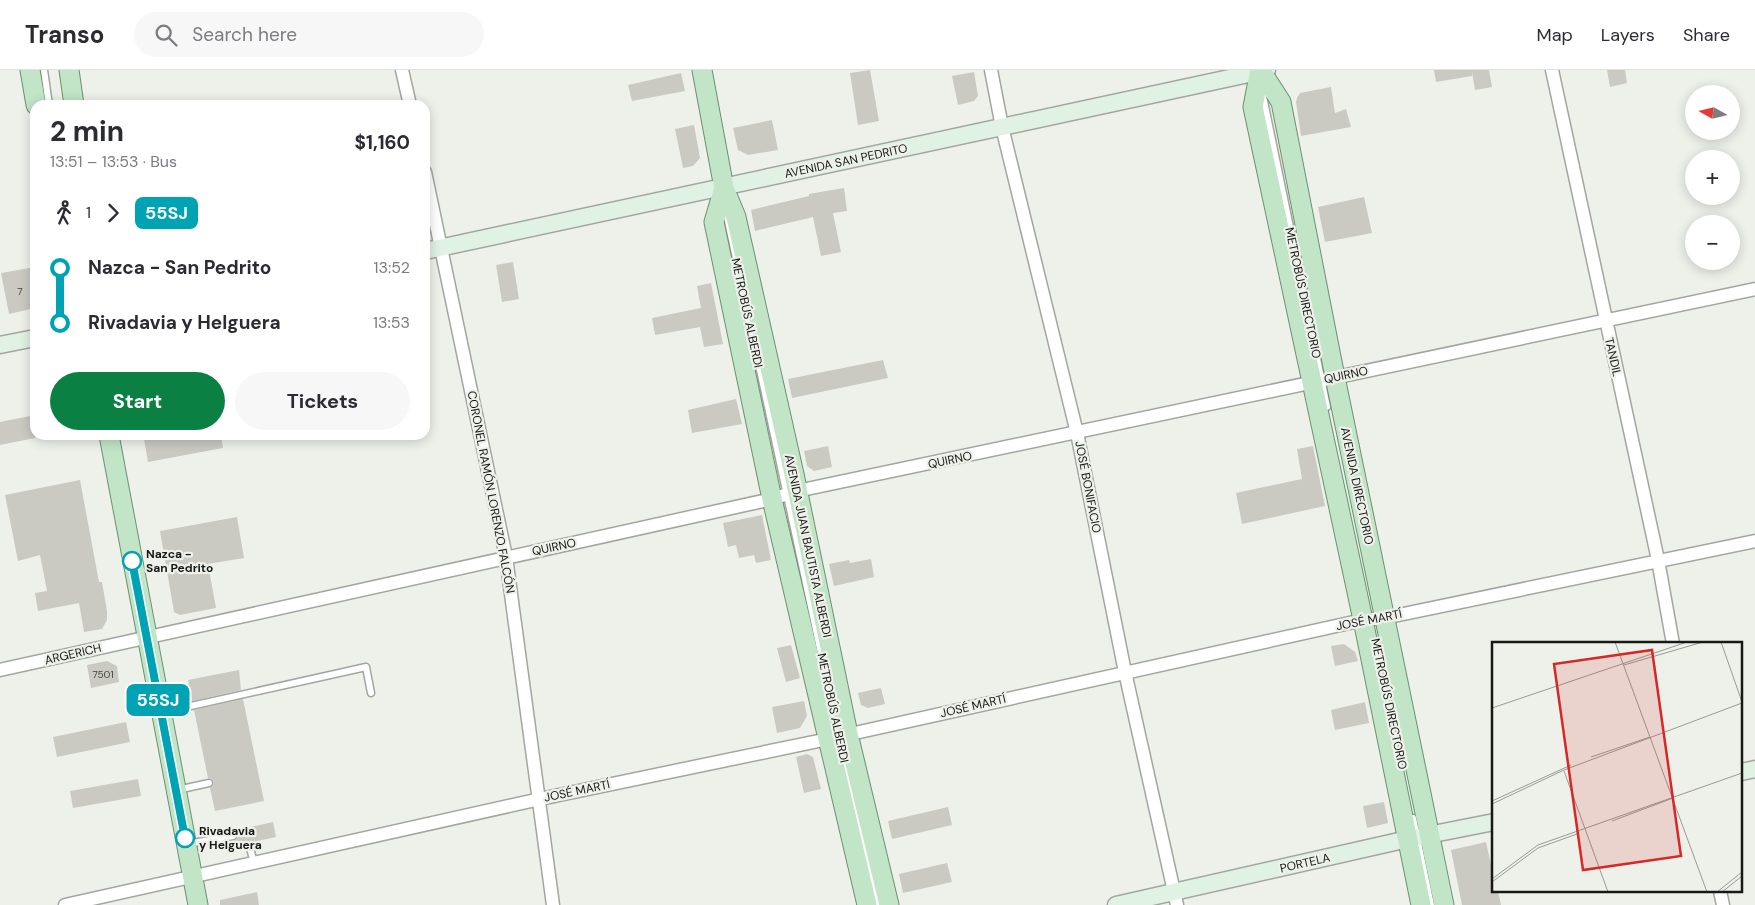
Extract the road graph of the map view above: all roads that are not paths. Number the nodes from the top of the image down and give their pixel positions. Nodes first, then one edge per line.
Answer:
1 (30, 70) edge
2 (44, 70) edge
3 (69, 70) edge
4 (402, 70) edge
5 (702, 70) edge
6 (990, 70) edge
7 (1262, 70) edge
8 (1552, 70) edge
9 (35, 100) edge
10 (48, 100) edge
11 (73, 100) edge
12 (409, 100) edge
13 (1002, 127) junction
14 (724, 188) junction
15 (430, 194) edge
16 (442, 248) junction
17 (430, 251) edge
18 (1755, 289) edge
19 (1605, 320) junction
20 (30, 339) edge
21 (0, 345) edge
22 (1323, 380) junction
23 (1329, 415) dead end
24 (1078, 433) junction
25 (110, 440) edge
26 (786, 495) junction
27 (1755, 541) edge
28 (506, 557) junction
29 (1658, 560) junction
30 (1372, 619) junction
31 (146, 637) junction
32 (1673, 642) edge
33 (0, 670) edge
34 (1125, 672) junction
35 (372, 693) dead end
36 (215, 701) junction
37 (217, 709) dead end
38 (161, 713) junction
39 (838, 737) junction
40 (1755, 769) edge
41 (1742, 772) edge
42 (209, 783) dead end
43 (176, 790) junction
44 (540, 799) junction
45 (1492, 822) edge
46 (233, 836) dead end
47 (1418, 837) junction
48 (186, 844) junction
49 (250, 848) dead end
50 (254, 863) junction
51 (192, 877) junction
52 (1720, 892) edge
53 (1175, 899) edge
54 (65, 905) edge
55 (198, 905) edge
56 (553, 905) edge
57 (866, 905) edge
58 (879, 905) edge
59 (889, 905) edge
60 (1116, 905) edge
61 (1421, 905) edge
62 (1431, 905) edge
63 (1444, 905) edge
64 (1723, 905) edge

1 - 9 main road
2 - 10 lane
3 - 11 main road
4 - 12 street
5 - 14 main road, AVENIDA JUAN BAUTISTA ALBERDI
6 - 13 street, JOSÉ BONIFACIO
7 - 13 main road, AVENIDA SAN PEDRITO
7 - 22 main road, AVENIDA DIRECTORIO
7 - 22 main road, AVENIDA DIRECTORIO
8 - 19 street, TANDIL
13 - 14 main road, AVENIDA SAN PEDRITO
13 - 24 street, JOSÉ BONIFACIO
14 - 16 main road, AVENIDA SAN PEDRITO
14 - 26 main road, AVENIDA JUAN BAUTISTA ALBERDI
14 - 26 main road, AVENIDA JUAN BAUTISTA ALBERDI
15 - 16 street, CORONEL RAMÓN LORENZO FALCÓN
16 - 17 main road, AVENIDA SAN PEDRITO
16 - 28 street, CORONEL RAMÓN LORENZO FALCÓN
18 - 19 street, QUIRNO
19 - 22 street, QUIRNO
19 - 29 street, TANDIL
20 - 21 main road
22 - 23 lane
22 - 24 street, QUIRNO
22 - 30 main road, AVENIDA DIRECTORIO
24 - 26 street, QUIRNO
24 - 34 street, JOSÉ BONIFACIO
25 - 31 main road
26 - 28 street, QUIRNO
26 - 39 main road, AVENIDA JUAN BAUTISTA ALBERDI
26 - 39 main road, AVENIDA JUAN BAUTISTA ALBERDI
27 - 29 street, JOSÉ MARTÍ
28 - 31 street, QUIRNO
28 - 44 street, CORONEL RAMÓN LORENZO FALCÓN
29 - 30 street, JOSÉ MARTÍ
29 - 32 street, TANDIL
30 - 34 street, JOSÉ MARTÍ
30 - 47 main road, AVENIDA DIRECTORIO
30 - 47 main road, AVENIDA DIRECTORIO
31 - 33 street, ARGERICH
31 - 38 main road
34 - 39 street, JOSÉ MARTÍ
34 - 53 street, JOSÉ BONIFACIO
35 - 36 lane
36 - 37 lane
36 - 38 lane
38 - 43 main road
39 - 44 street, JOSÉ MARTÍ
39 - 57 main road, AVENIDA JUAN BAUTISTA ALBERDI
39 - 58 lane, METROBÚS ALBERDI
39 - 59 main road, AVENIDA JUAN BAUTISTA ALBERDI
40 - 41 main road
42 - 43 lane
43 - 48 main road
44 - 50 street, JOSÉ MARTÍ
44 - 56 street, CORONEL RAMÓN LORENZO FALCÓN
45 - 47 main road, PORTELA
46 - 48 lane
47 - 53 main road, PORTELA
47 - 61 main road, AVENIDA DIRECTORIO
47 - 62 lane
47 - 63 main road, AVENIDA DIRECTORIO
48 - 51 main road
49 - 50 lane
50 - 51 street, JOSÉ MARTÍ
51 - 54 street, JOSÉ MARTÍ
51 - 55 main road
52 - 64 street
53 - 60 main road, PORTELA

